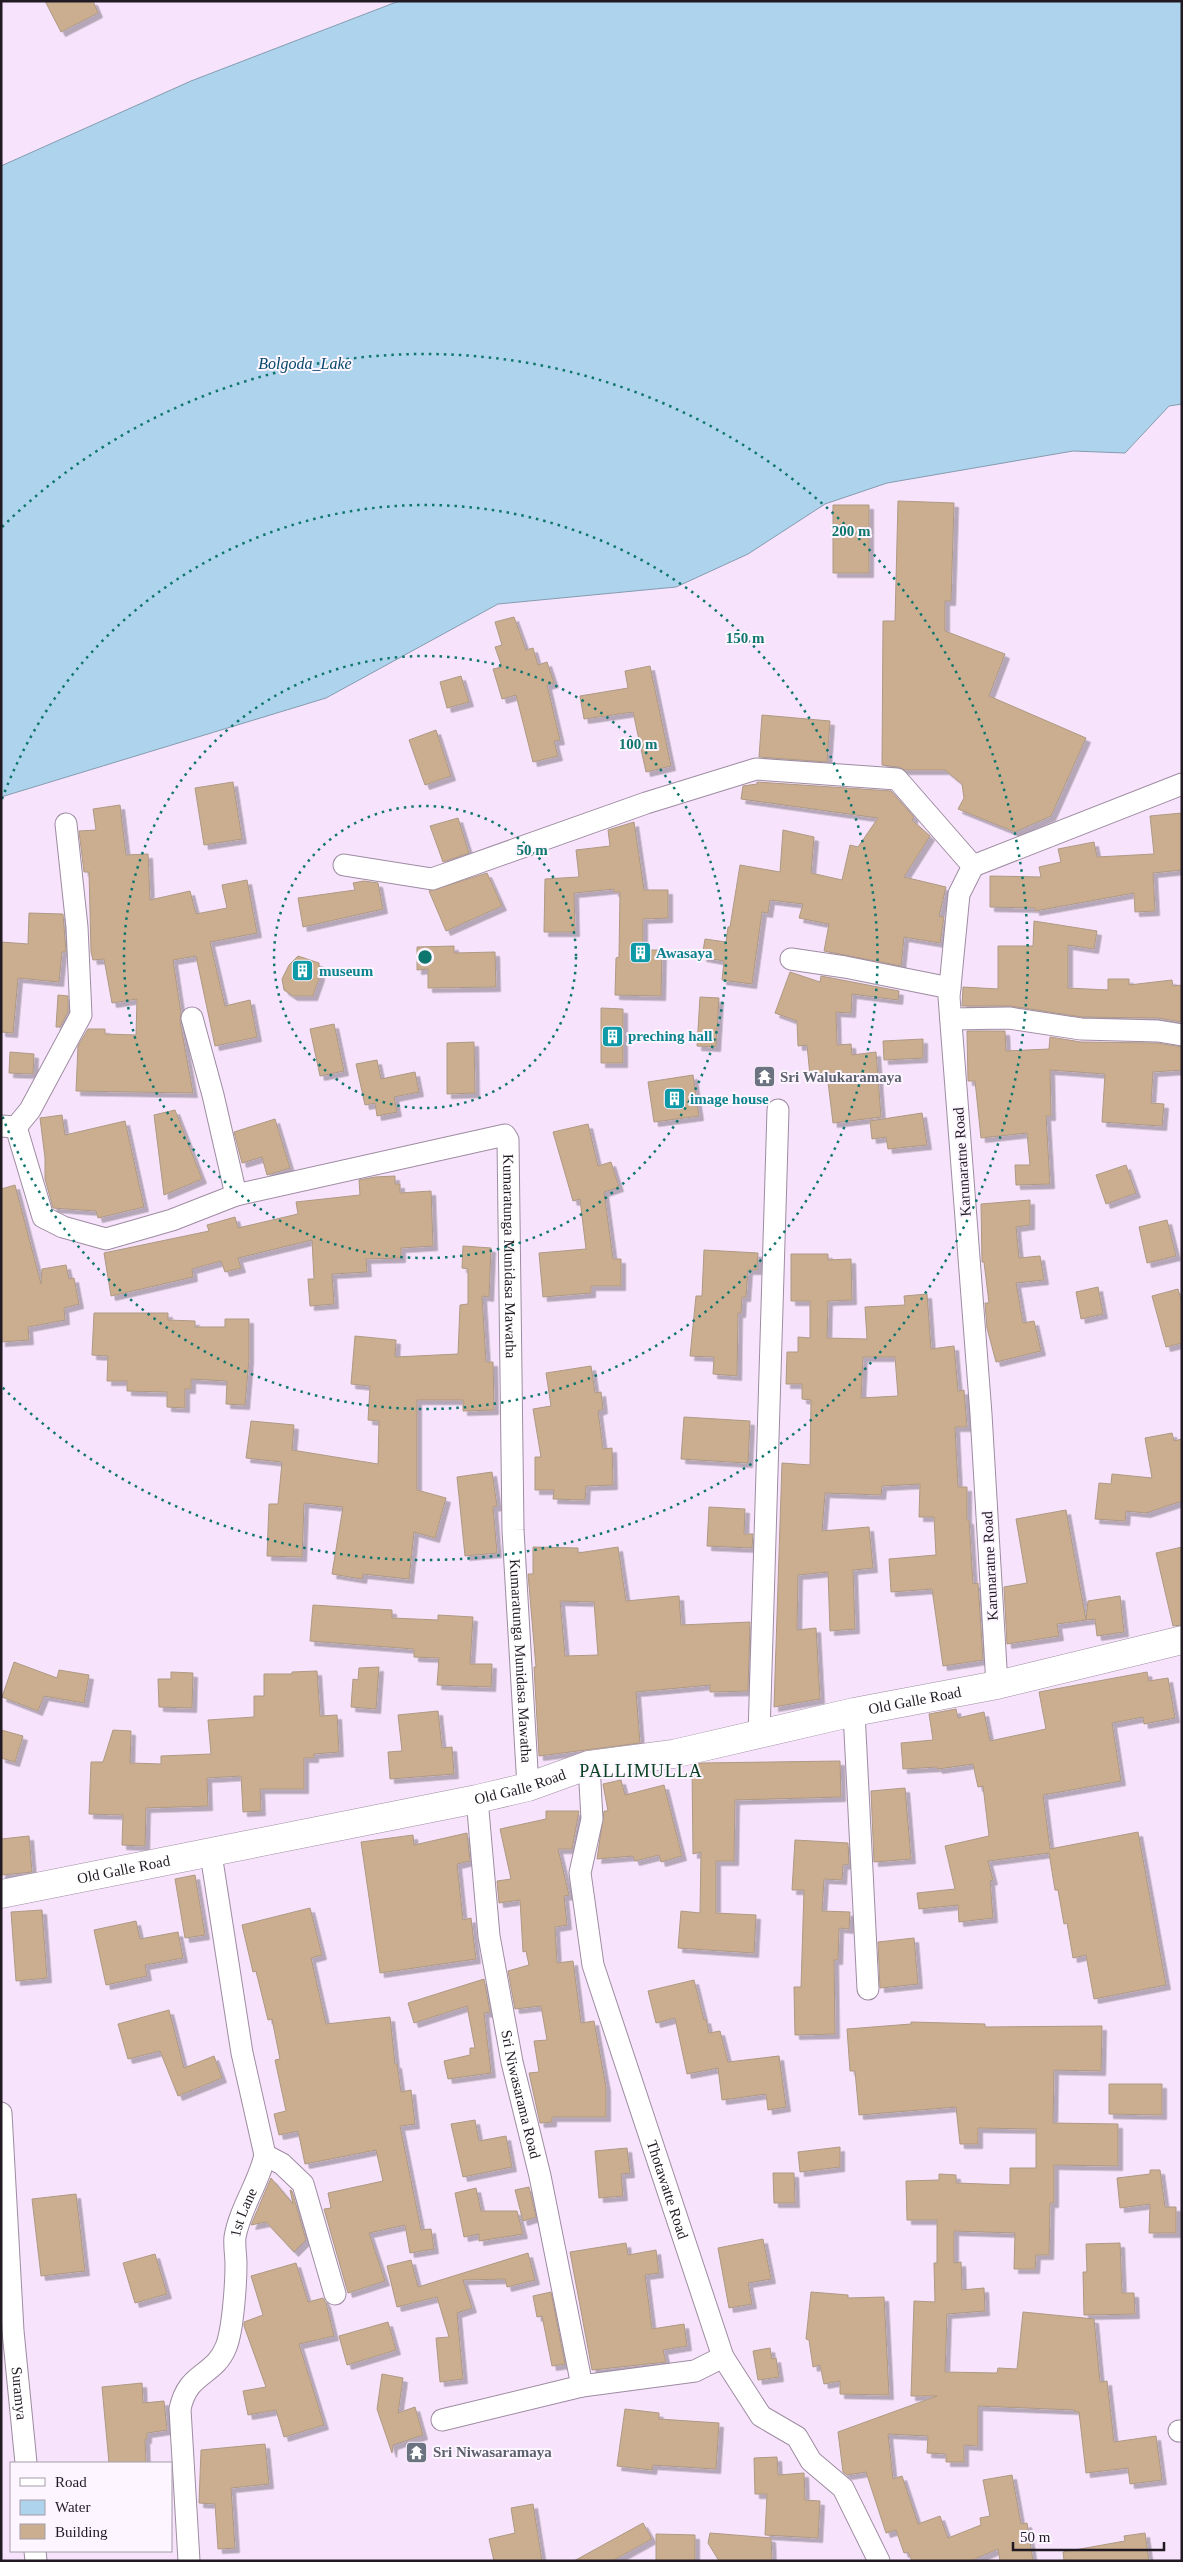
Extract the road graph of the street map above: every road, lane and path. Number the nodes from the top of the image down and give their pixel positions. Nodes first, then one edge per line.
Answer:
1 (1182, 784) edge
2 (66, 824) dead end
3 (344, 865) dead end
4 (973, 866) junction
5 (791, 959) dead end
6 (950, 988) junction
7 (192, 1018) dead end
8 (951, 1018) junction
9 (1182, 1035) edge
10 (778, 1110) dead end
11 (9, 1127) edge
12 (236, 1195) junction
13 (1182, 1640) edge
14 (997, 1685) junction
15 (854, 1712) junction
16 (758, 1735) junction
17 (589, 1765) junction
18 (528, 1787) junction
19 (477, 1799) junction
20 (211, 1854) junction
21 (1, 1894) edge
22 (868, 1989) dead end
23 (1, 2113) edge
24 (265, 2155) junction
25 (335, 2294) dead end
26 (723, 2357) junction
27 (582, 2386) junction
28 (442, 2420) dead end
29 (26, 2462) edge
30 (189, 2561) edge
31 (879, 2561) edge

1 - 4 street
2 - 11 street
3 - 4 street
4 - 6 street, Karunaratne Road
5 - 6 street
6 - 8 street, Karunaratne Road
7 - 12 street
8 - 9 street
8 - 14 street, Karunaratne Road
10 - 16 street
11 - 12 street, Kumaratunga Munidasa Mawatha
12 - 18 street, Kumaratunga Munidasa Mawatha
13 - 14 highway, Old Galle Road
14 - 15 highway, Old Galle Road
15 - 16 highway, Old Galle Road
15 - 22 street
16 - 17 highway, Old Galle Road
17 - 18 highway, Old Galle Road
17 - 26 street, Thotawatte Road
18 - 19 highway, Old Galle Road
19 - 20 highway, Old Galle Road
19 - 27 street, Sri Niwasarama Road
20 - 21 highway, Old Galle Road
20 - 24 street
23 - 29 street, Suramya
24 - 25 street
24 - 30 street, 1st Lane
26 - 27 street
26 - 31 street, Thotawatte Road
27 - 28 street

